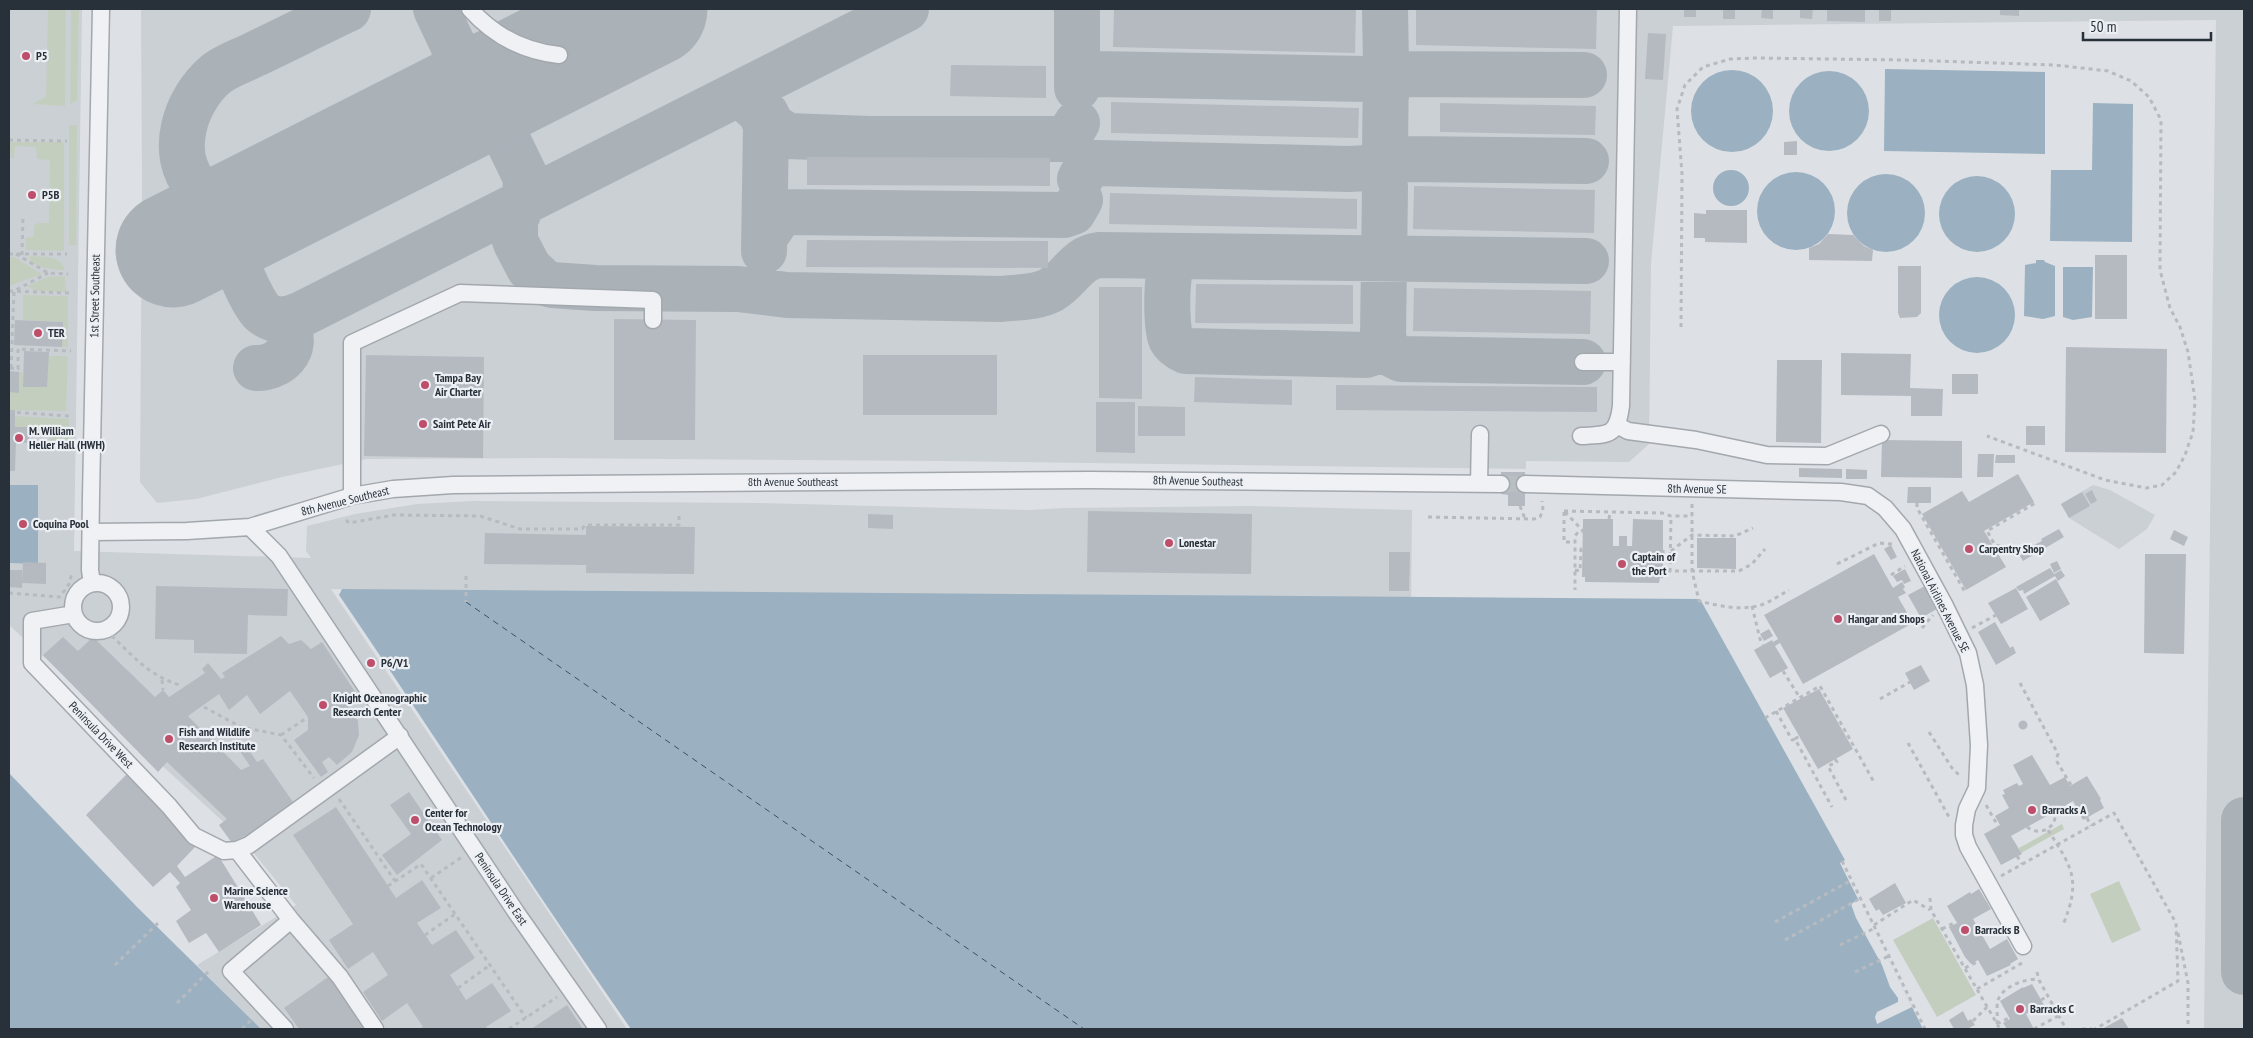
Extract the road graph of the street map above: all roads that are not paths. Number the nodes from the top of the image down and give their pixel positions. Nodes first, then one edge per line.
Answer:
1 (101, 9) edge
2 (470, 9) edge
3 (1628, 9) edge
4 (559, 55) dead end
5 (652, 320) dead end
6 (1583, 362) dead end
7 (1622, 362) junction
8 (1617, 425) junction
9 (1480, 434) dead end
10 (1881, 434) dead end
11 (1581, 436) dead end
12 (1479, 484) junction
13 (1501, 484) tunnel mouth
14 (1525, 484) tunnel mouth
15 (352, 496) junction
16 (1868, 496) joint
17 (250, 527) junction
18 (90, 532) junction
19 (92, 583) junction
20 (74, 614) junction
21 (400, 736) junction
22 (237, 850) junction
23 (291, 920) junction
24 (2026, 952) road end
25 (284, 1029) edge
26 (375, 1029) edge
27 (598, 1029) edge

1 - 18 street, 1st Street Southeast
2 - 4 street
3 - 7 street
5 - 15 street
6 - 7 street
7 - 8 street
8 - 10 street
8 - 11 street
9 - 12 street
12 - 13 street, 8th Avenue Southeast
12 - 15 street, 8th Avenue Southeast
14 - 16 street, 8th Avenue SE
15 - 17 street, 8th Avenue Southeast
16 - 24 street, National Airlines Avenue SE
17 - 18 street, 8th Avenue Southeast
17 - 21 street, Peninsula Drive East
18 - 19 street, 1st Street Southeast
19 - 20 street
19 - 20 street
20 - 22 street, Peninsula Drive West
21 - 22 street
21 - 27 street, Peninsula Drive East
22 - 23 street
23 - 25 street
23 - 26 street

